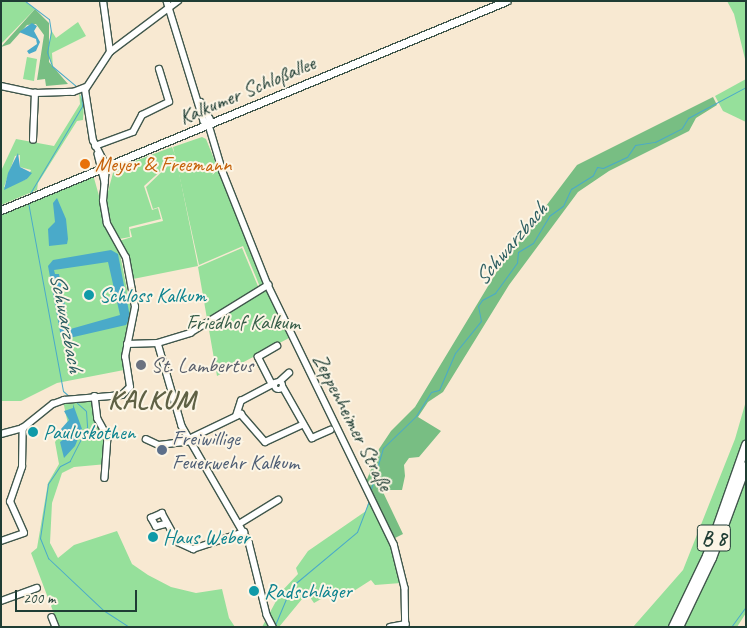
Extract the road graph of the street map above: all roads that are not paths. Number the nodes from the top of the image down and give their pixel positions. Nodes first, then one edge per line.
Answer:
1 (103, 1) edge
2 (167, 1) edge
3 (178, 1) edge
4 (506, 1) edge
5 (170, 9) junction
6 (110, 52) junction
7 (159, 70) dead end
8 (1, 86) edge
9 (82, 89) junction
10 (36, 93) junction
11 (208, 125) junction
12 (33, 140) dead end
13 (94, 146) junction
14 (103, 167) junction
15 (1, 210) edge
16 (268, 285) junction
17 (158, 343) junction
18 (127, 344) junction
19 (277, 346) dead end
20 (289, 373) dead end
21 (278, 384) junction
22 (95, 396) junction
23 (236, 416) junction
24 (302, 425) junction
25 (23, 428) junction
26 (330, 430) dead end
27 (1, 434) edge
28 (146, 439) dead end
29 (190, 440) junction
30 (746, 445) edge
31 (746, 466) edge
32 (105, 478) dead end
33 (278, 500) dead end
34 (168, 524) dead end
35 (239, 524) junction
36 (244, 532) junction
37 (1, 541) edge
38 (37, 588) dead end
39 (1, 601) edge
40 (52, 617) dead end
41 (272, 625) edge
42 (406, 625) edge
43 (56, 627) edge
44 (390, 627) edge
45 (673, 627) edge
46 (679, 627) edge

1 - 6 street
2 - 5 street, Zeppenheimer Straße
3 - 5 street
4 - 11 main road, Kalkumer Schloßallee
5 - 6 street
5 - 11 street, Zeppenheimer Straße
6 - 9 street
7 - 13 street
8 - 10 street
9 - 10 street
9 - 13 street
10 - 12 street
11 - 14 main road, Kalkumer Schloßallee
11 - 16 street, Zeppenheimer Straße
13 - 14 street
14 - 15 main road, Kalkumer Schloßallee
14 - 18 street
16 - 17 street
16 - 42 street, Zeppenheimer Straße
17 - 18 street
17 - 29 street
18 - 22 street
19 - 21 street
20 - 21 street
21 - 23 street
21 - 24 street
22 - 25 street
22 - 32 street
23 - 24 street
23 - 29 street
24 - 26 street
25 - 27 street
25 - 37 street
28 - 29 street
29 - 35 street
30 - 45 highway, B 8
31 - 46 highway, B 8
33 - 35 street
34 - 36 street
35 - 36 street
36 - 41 street
38 - 39 street
40 - 43 street
42 - 44 street

